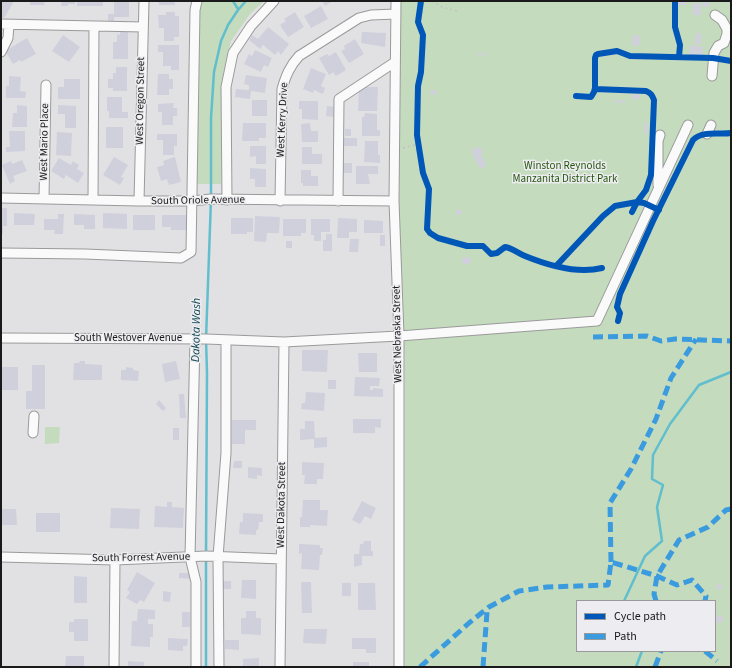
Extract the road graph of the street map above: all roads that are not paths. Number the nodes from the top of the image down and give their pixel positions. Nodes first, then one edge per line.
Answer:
1 (144, 1) edge
2 (197, 1) edge
3 (274, 1) edge
4 (396, 1) edge
5 (396, 14) junction
6 (715, 16) dead end
7 (5, 25) edge
8 (94, 26) junction
9 (143, 27) junction
10 (1, 52) edge
11 (395, 62) junction
12 (712, 76) dead end
13 (46, 85) dead end
14 (688, 125) dead end
15 (711, 125) dead end
16 (707, 134) dead end
17 (660, 135) dead end
18 (658, 188) junction
19 (1, 198) edge
20 (44, 199) junction
21 (93, 200) junction
22 (227, 200) junction
23 (139, 201) junction
24 (192, 201) junction
25 (280, 201) junction
26 (338, 201) junction
27 (394, 201) junction
28 (1, 253) edge
29 (399, 336) junction
30 (1, 338) edge
31 (196, 339) junction
32 (226, 340) junction
33 (284, 342) junction
34 (34, 416) dead end
35 (34, 433) dead end
36 (1, 557) edge
37 (190, 557) junction
38 (218, 557) junction
39 (281, 559) junction
40 (115, 560) junction
41 (114, 667) edge
42 (196, 667) edge
43 (219, 667) edge
44 (280, 667) edge
45 (399, 667) edge

1 - 9 street, West Oregon Street
2 - 24 street
3 - 22 street
4 - 5 street, West Nebraska Street
5 - 11 street, West Nebraska Street
5 - 25 street, West Kerry Drive
6 - 12 street
7 - 8 street
7 - 10 street
8 - 9 street
8 - 21 street
9 - 23 street, West Oregon Street
11 - 26 street
11 - 27 street, West Nebraska Street
13 - 20 street, West Mario Place
14 - 18 street
15 - 16 street
17 - 18 street
18 - 29 street, South Westover Avenue
19 - 20 street, South Oriole Avenue
20 - 21 street, South Oriole Avenue
21 - 23 street, South Oriole Avenue
22 - 24 street, South Oriole Avenue
22 - 25 street, South Oriole Avenue
23 - 24 street, South Oriole Avenue
24 - 28 street
25 - 26 street, South Oriole Avenue
26 - 27 street, South Oriole Avenue
27 - 29 street, West Nebraska Street
29 - 33 street, South Westover Avenue
29 - 45 street, West Nebraska Street
30 - 31 street, South Westover Avenue
31 - 32 street, South Westover Avenue
31 - 37 street
32 - 33 street, South Westover Avenue
32 - 38 street
33 - 39 street, West Dakota Street
34 - 35 street
36 - 40 street, South Forrest Avenue
37 - 38 street, South Forrest Avenue
37 - 40 street, South Forrest Avenue
37 - 42 street
38 - 39 street, South Forrest Avenue
38 - 43 street
39 - 44 street, West Dakota Street
40 - 41 street

